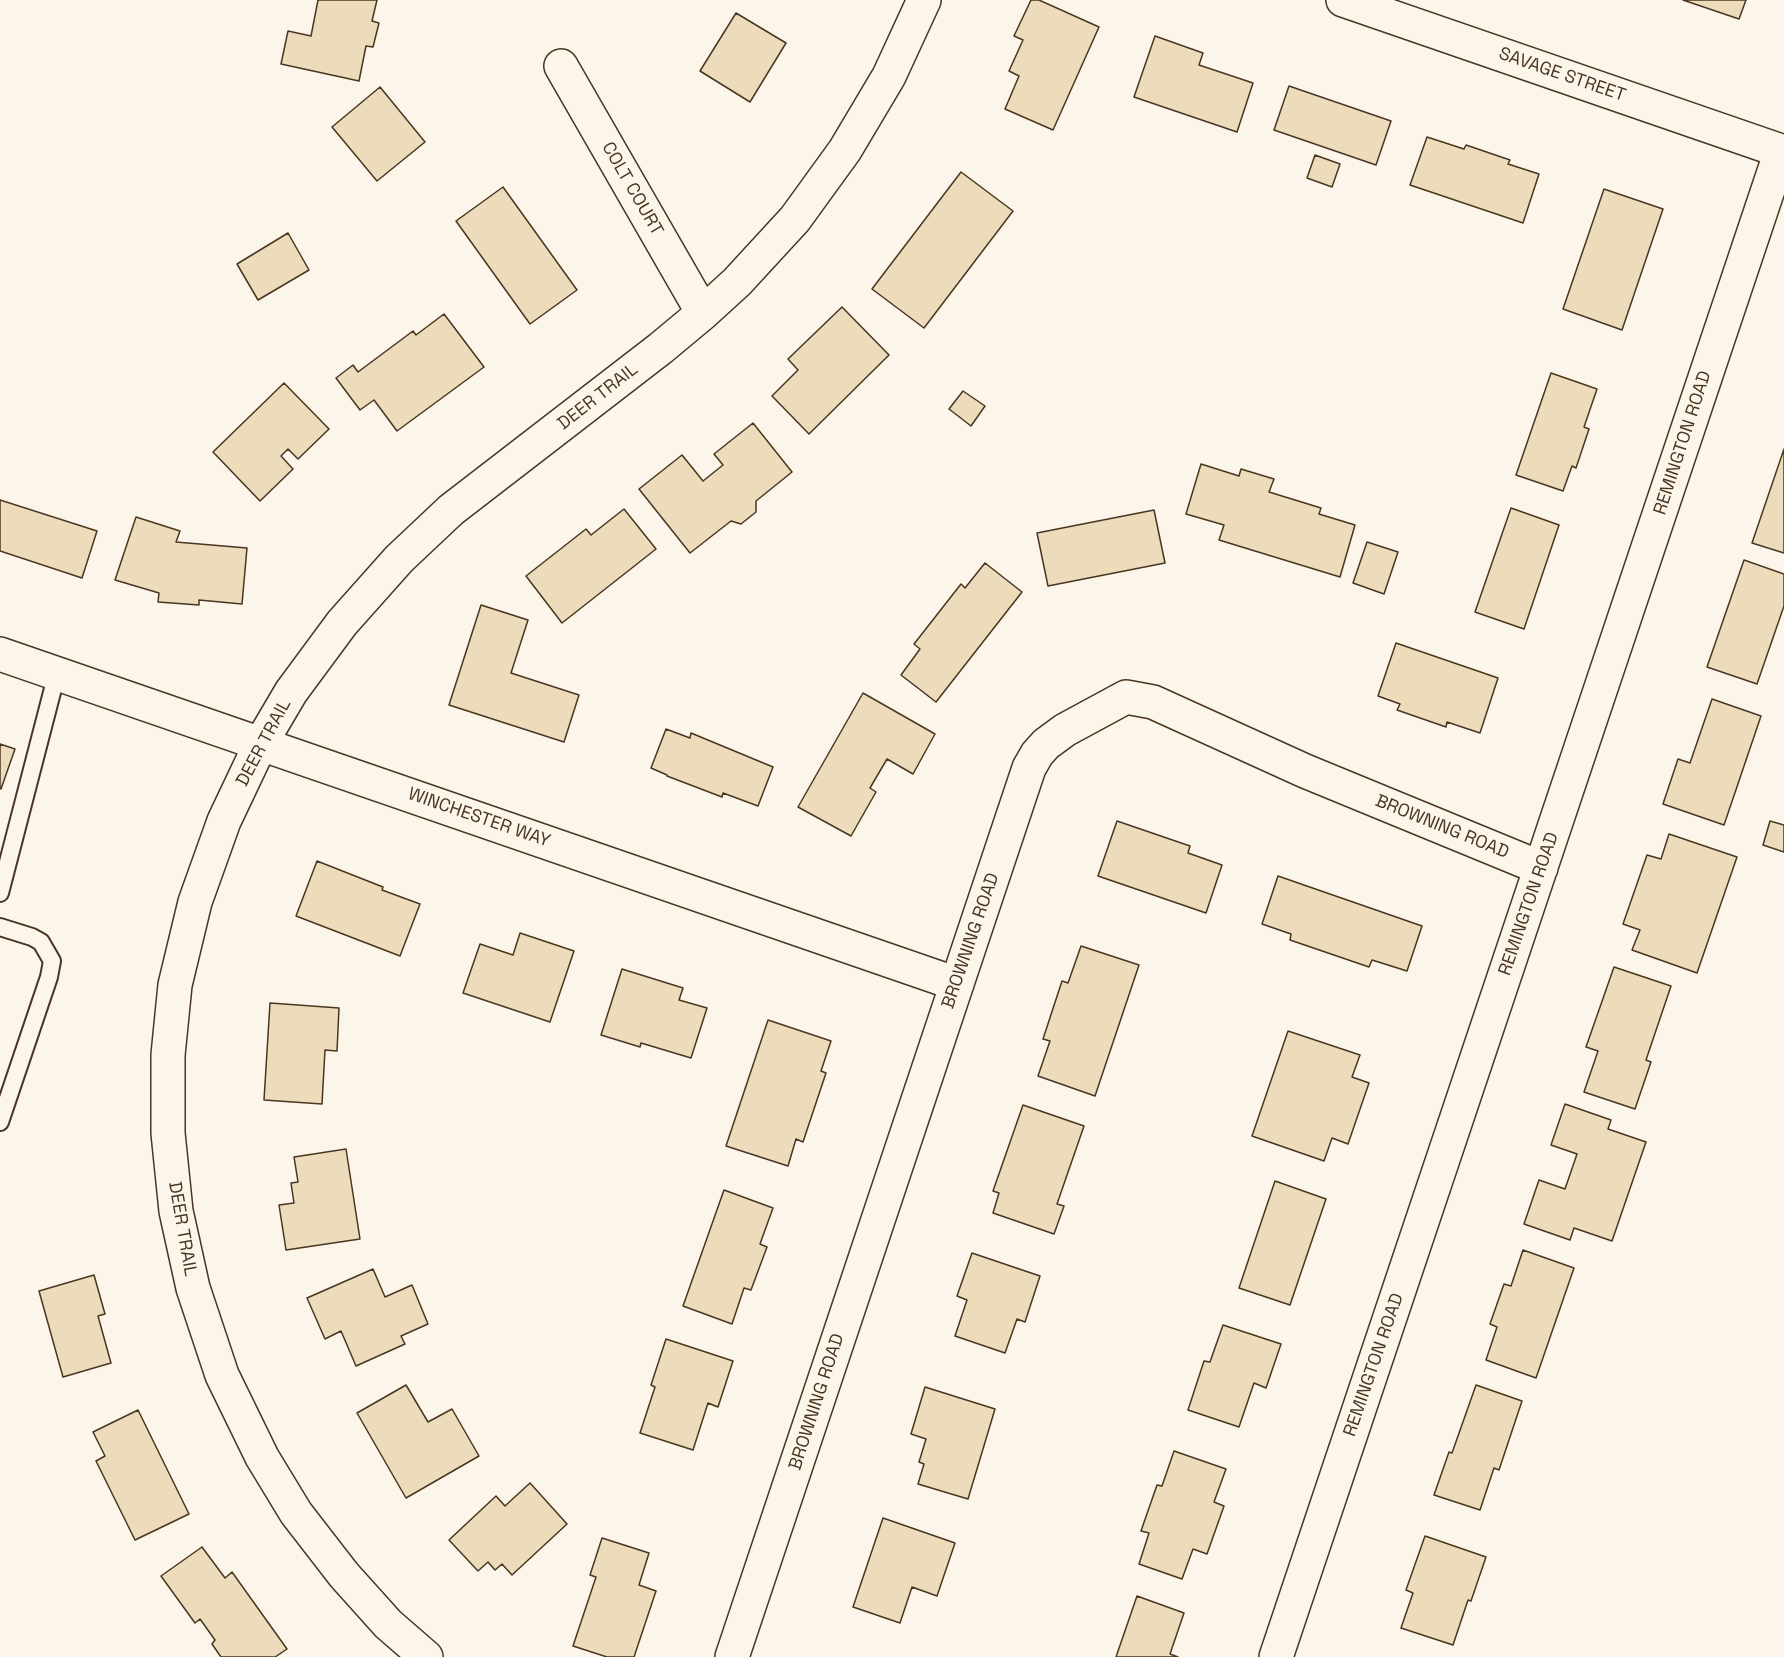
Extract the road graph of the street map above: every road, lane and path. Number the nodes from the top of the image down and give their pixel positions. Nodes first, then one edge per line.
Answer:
1 (924, 0) edge
2 (1343, 0) edge
3 (561, 66) dead end
4 (1781, 151) joint
5 (704, 313) junction
6 (0, 654) edge
7 (57, 674) junction
8 (261, 743) junction
9 (1541, 868) junction
10 (0, 893) edge
11 (0, 927) edge
12 (957, 984) junction
13 (0, 1122) edge
14 (426, 1657) edge
15 (732, 1657) edge
16 (1276, 1657) edge

1 - 5 street, DEER TRAIL
2 - 4 street, SAVAGE STREET
3 - 5 street, COLT COURT
4 - 9 street, REMINGTON ROAD
5 - 8 street, DEER TRAIL
6 - 7 street, WINCHESTER WAY
7 - 8 street, WINCHESTER WAY
7 - 10 lane
8 - 12 street, WINCHESTER WAY
8 - 14 street, DEER TRAIL
9 - 12 street, BROWNING ROAD
9 - 16 street, REMINGTON ROAD
11 - 13 lane
12 - 15 street, BROWNING ROAD

